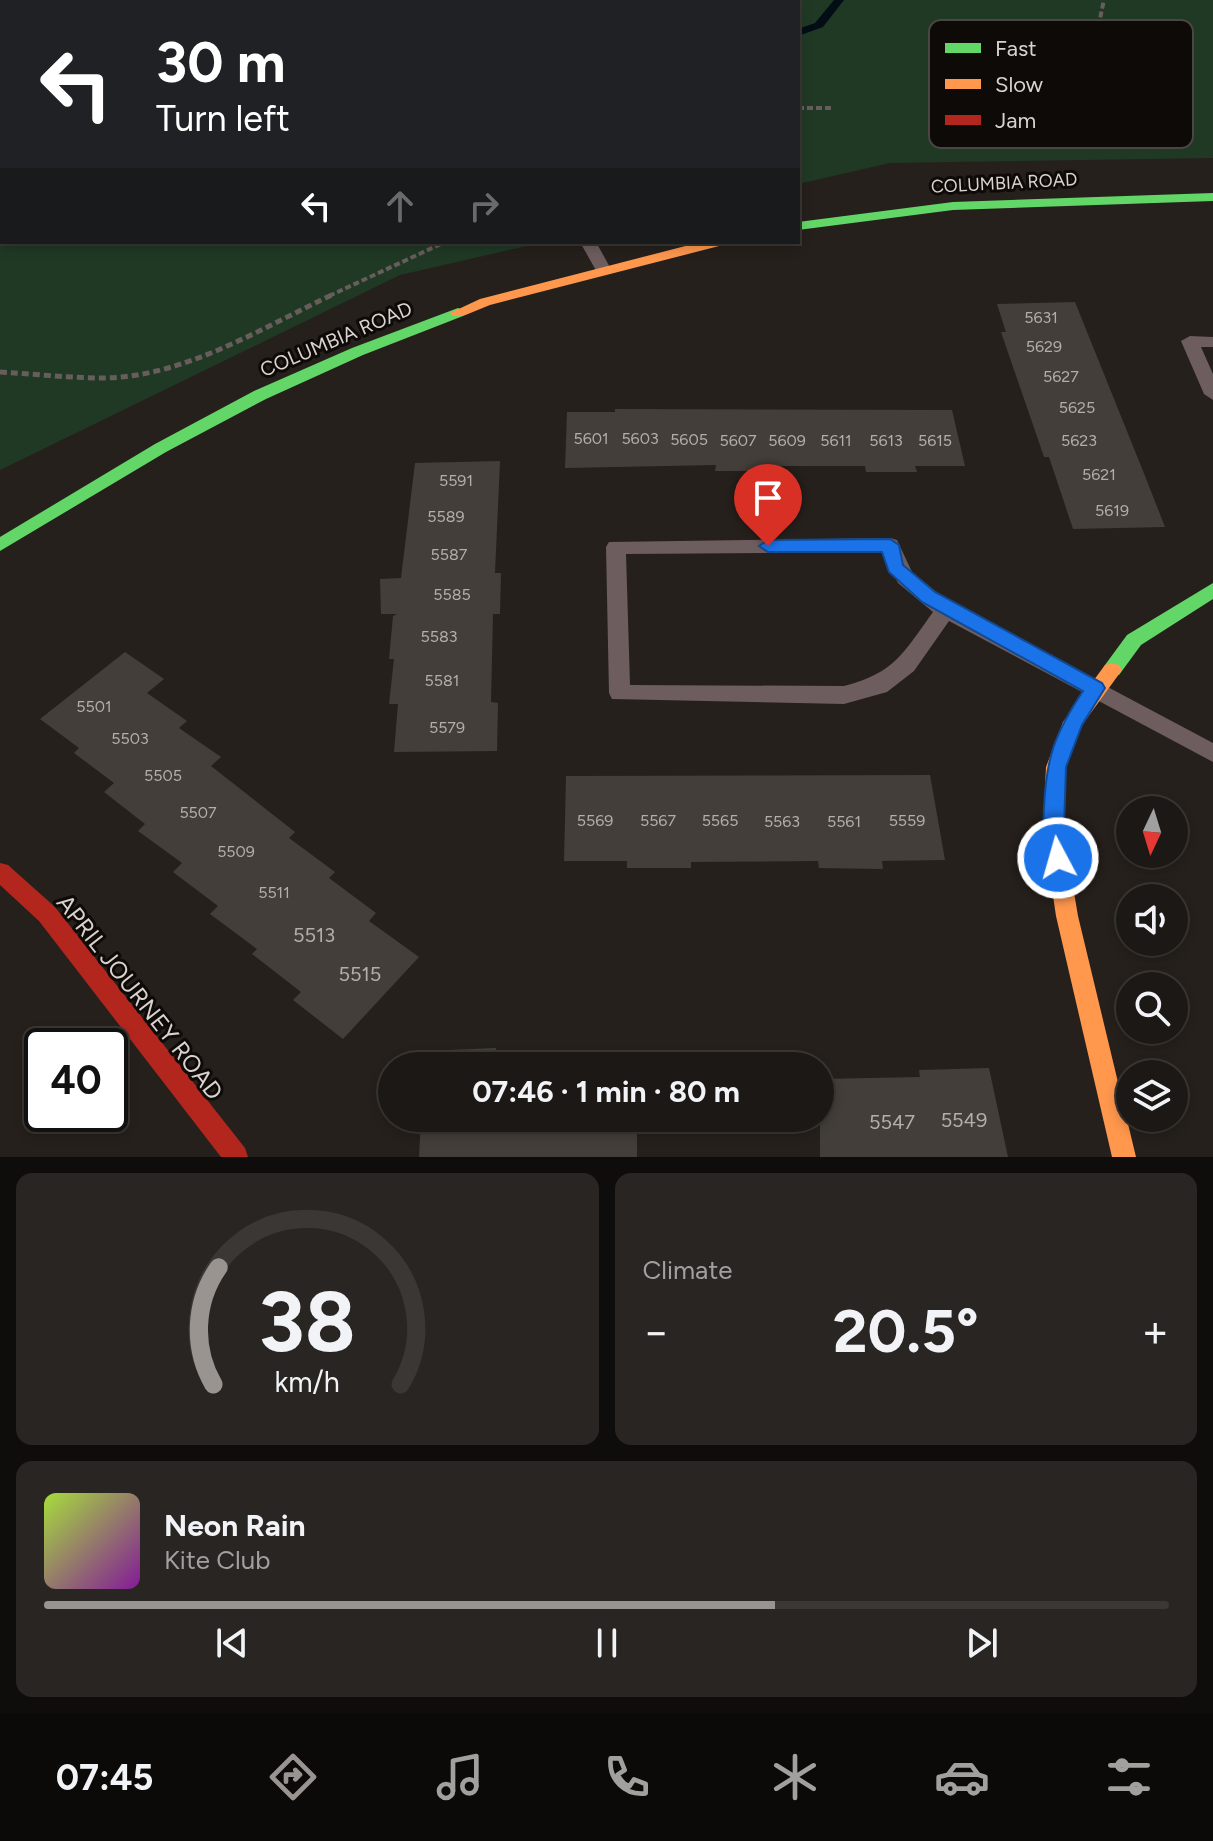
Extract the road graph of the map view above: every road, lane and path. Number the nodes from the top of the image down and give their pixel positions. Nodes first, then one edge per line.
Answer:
1 (1104, 0) edge
2 (1100, 20) edge
3 (800, 108) edge
4 (834, 108) dead end
5 (1213, 197) edge
6 (800, 226) edge
7 (441, 244) edge
8 (589, 244) edge
9 (701, 244) edge
10 (667, 248) edge
11 (604, 271) junction
12 (1213, 342) edge
13 (0, 372) edge
14 (1213, 394) edge
15 (0, 545) edge
16 (1213, 590) edge
17 (946, 609) junction
18 (1096, 688) junction
19 (1213, 753) edge
20 (0, 872) edge
21 (236, 1157) edge
22 (1124, 1157) edge

1 - 2 path
3 - 4 path
5 - 6 main road, COLUMBIA ROAD
7 - 13 path
8 - 11 lane
9 - 10 main road, COLUMBIA ROAD
10 - 11 main road, COLUMBIA ROAD
11 - 15 main road, COLUMBIA ROAD
12 - 14 lane
16 - 18 main road
17 - 17 lane
17 - 18 lane
18 - 19 lane
18 - 22 main road
20 - 21 main road, APRIL JOURNEY ROAD

